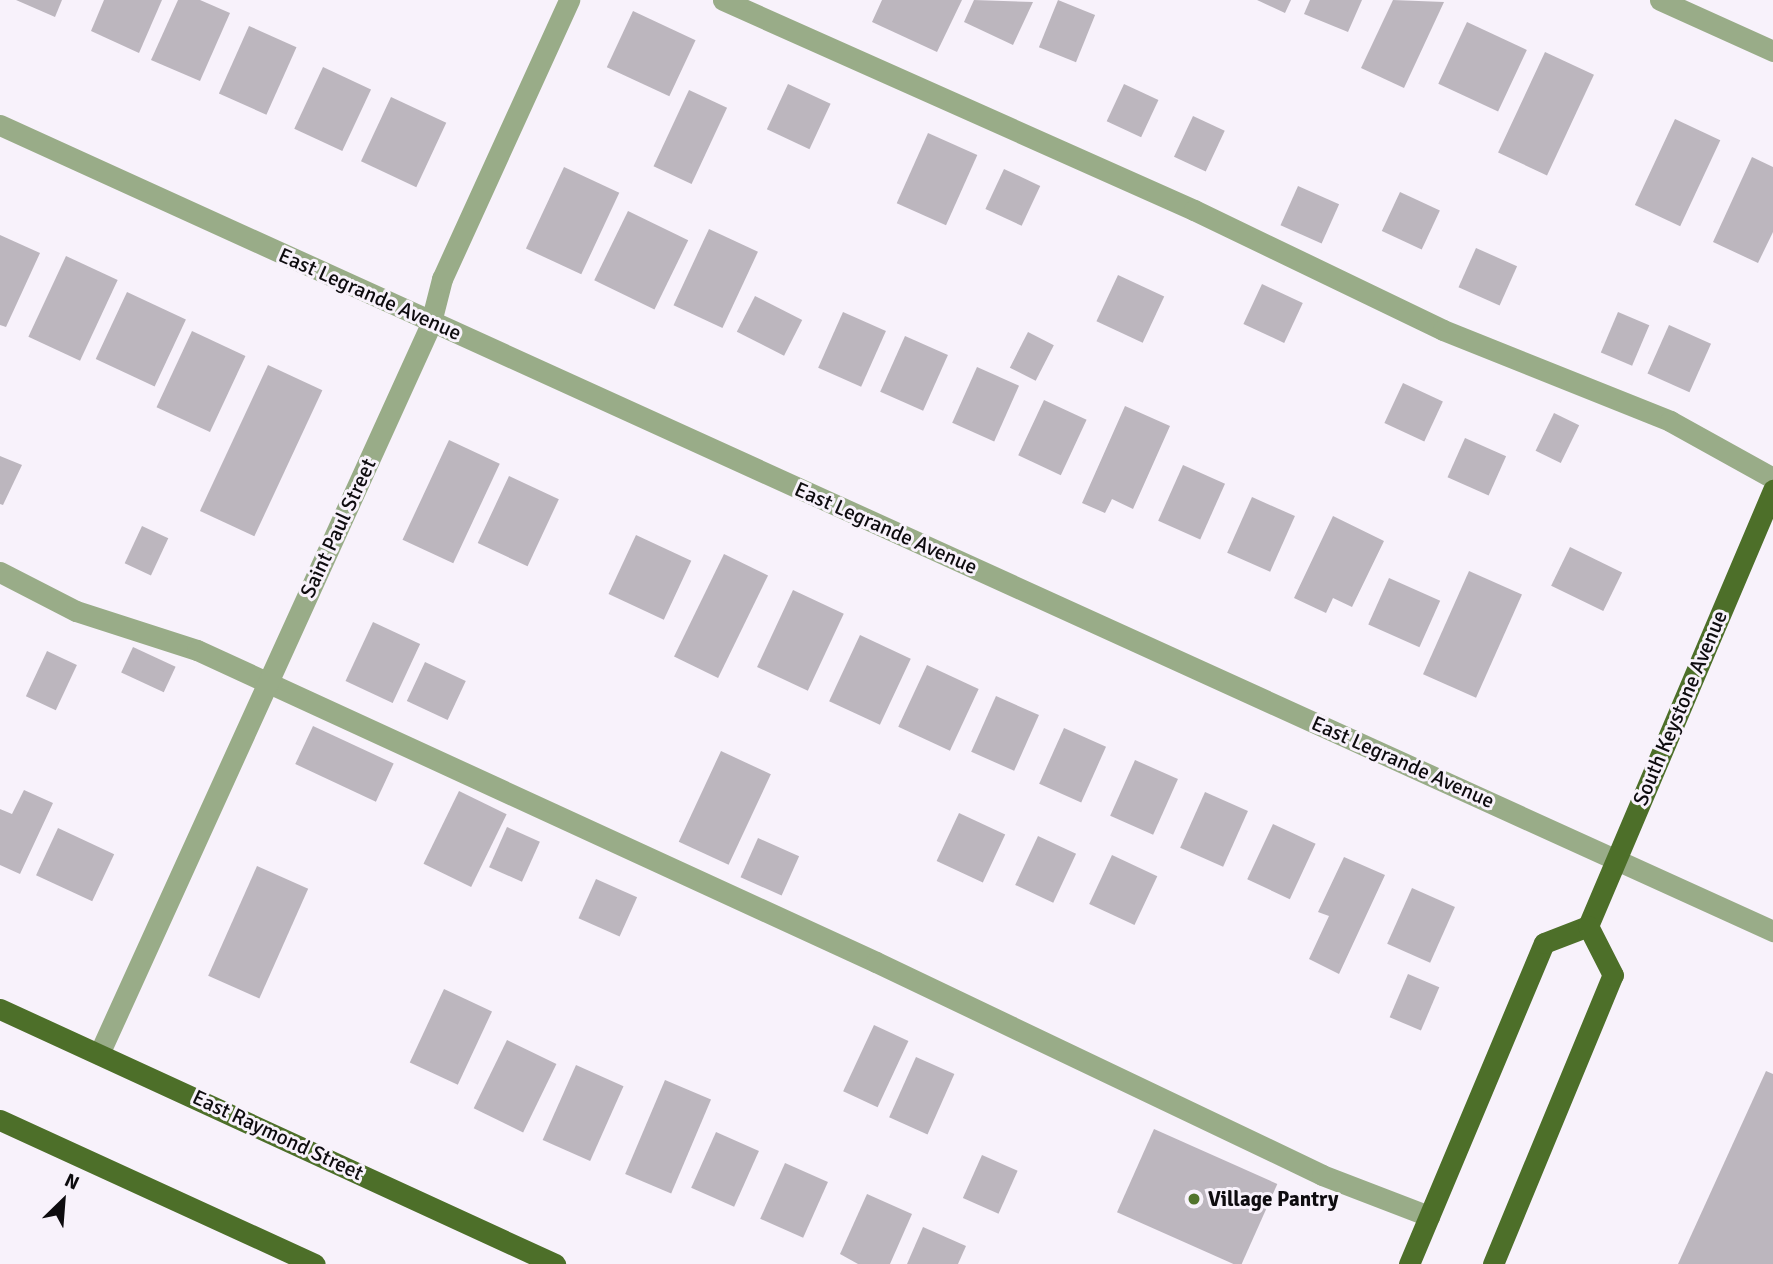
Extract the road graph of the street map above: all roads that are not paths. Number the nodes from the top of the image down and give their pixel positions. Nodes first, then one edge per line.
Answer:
1 (569, 0) edge
2 (723, 0) edge
3 (1660, 0) edge
4 (1773, 51) edge
5 (0, 125) edge
6 (432, 321) junction
7 (1773, 478) edge
8 (1773, 490) edge
9 (0, 572) edge
10 (268, 682) junction
11 (1615, 859) junction
12 (1588, 926) junction
13 (1773, 931) edge
14 (0, 1009) edge
15 (99, 1054) junction
16 (0, 1120) edge
17 (1429, 1216) junction
18 (315, 1264) edge
19 (555, 1264) edge
20 (1409, 1264) edge
21 (1493, 1264) edge

1 - 6 street, Saint Paul Street
2 - 7 street
3 - 4 street
5 - 6 street, East Legrande Avenue
6 - 10 street, Saint Paul Street
6 - 11 street, East Legrande Avenue
8 - 11 main road, South Keystone Avenue
9 - 10 street
10 - 15 street, Saint Paul Street
10 - 17 street
11 - 12 main road, South Keystone Avenue
11 - 13 street, East Legrande Avenue
12 - 17 main road
12 - 21 main road
14 - 15 main road, East Raymond Street
15 - 19 main road, East Raymond Street
16 - 18 main road
17 - 20 main road

